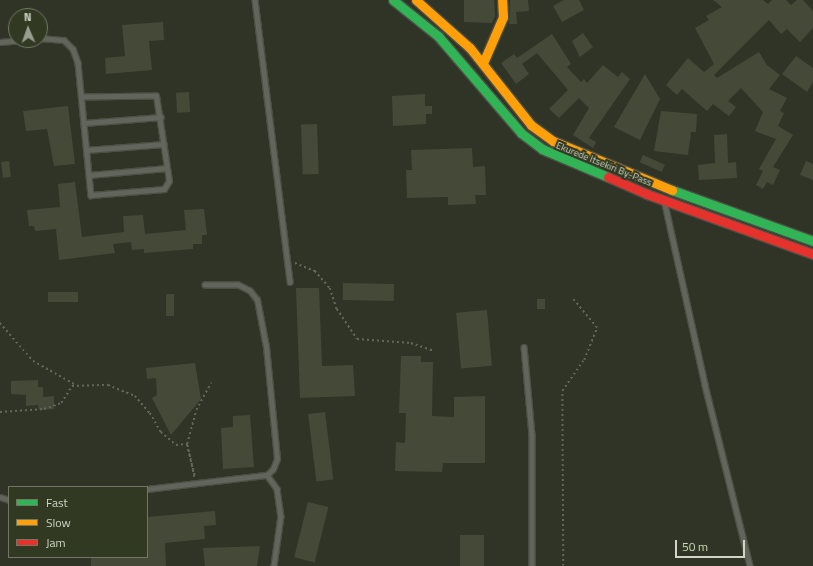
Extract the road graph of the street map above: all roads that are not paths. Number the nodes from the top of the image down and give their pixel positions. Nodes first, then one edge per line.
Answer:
1 (255, 0) edge
2 (393, 0) edge
3 (416, 0) edge
4 (502, 0) edge
5 (48, 39) edge
6 (483, 63) junction
7 (82, 97) junction
8 (161, 117) junction
9 (84, 123) junction
10 (164, 144) junction
11 (86, 150) junction
12 (167, 168) junction
13 (89, 175) junction
14 (664, 200) junction
15 (813, 241) edge
16 (813, 254) edge
17 (290, 282) dead end
18 (205, 285) dead end
19 (524, 347) dead end
20 (267, 475) junction
21 (148, 489) edge
22 (274, 566) edge
23 (532, 566) edge
24 (750, 566) edge

1 - 17 lane
2 - 14 main road, Ekurede Itsekiri By-Pass
3 - 6 main road, Ekurede Itsekiri By-Pass
4 - 6 main road
5 - 7 lane
6 - 15 main road, Ekurede Itsekiri By-Pass
7 - 8 lane
7 - 9 lane
8 - 9 lane
8 - 10 lane
9 - 11 lane
10 - 11 lane
10 - 12 lane
11 - 13 lane
12 - 13 lane
12 - 13 lane
14 - 16 main road, Ekurede Itsekiri By-Pass
14 - 24 lane
18 - 20 lane
19 - 23 lane
20 - 21 lane
20 - 22 lane

